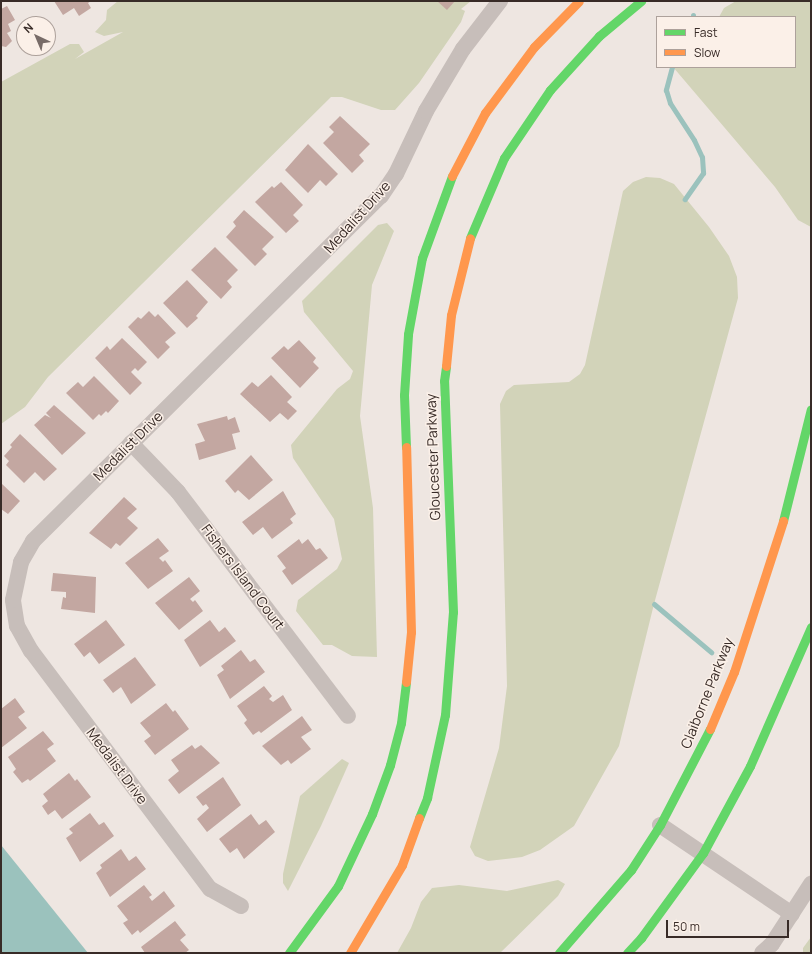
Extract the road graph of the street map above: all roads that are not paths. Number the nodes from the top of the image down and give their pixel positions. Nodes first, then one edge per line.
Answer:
1 (500, 1) edge
2 (579, 1) edge
3 (640, 1) edge
4 (811, 409) edge
5 (131, 443) junction
6 (811, 627) edge
7 (348, 716) dead end
8 (660, 825) junction
9 (702, 853) junction
10 (811, 884) edge
11 (241, 906) dead end
12 (792, 914) junction
13 (289, 953) edge
14 (350, 953) edge
15 (558, 953) edge
16 (627, 953) edge
17 (762, 953) edge

1 - 5 street, Medalist Drive
2 - 13 main road, Gloucester Parkway
3 - 14 main road, Gloucester Parkway
4 - 8 main road, Claiborne Parkway
5 - 7 street, Fishers Island Court
5 - 11 street, Medalist Drive
6 - 9 main road
8 - 9 street
8 - 15 main road, Claiborne Parkway
9 - 12 street
9 - 16 main road
10 - 12 street
12 - 17 street

